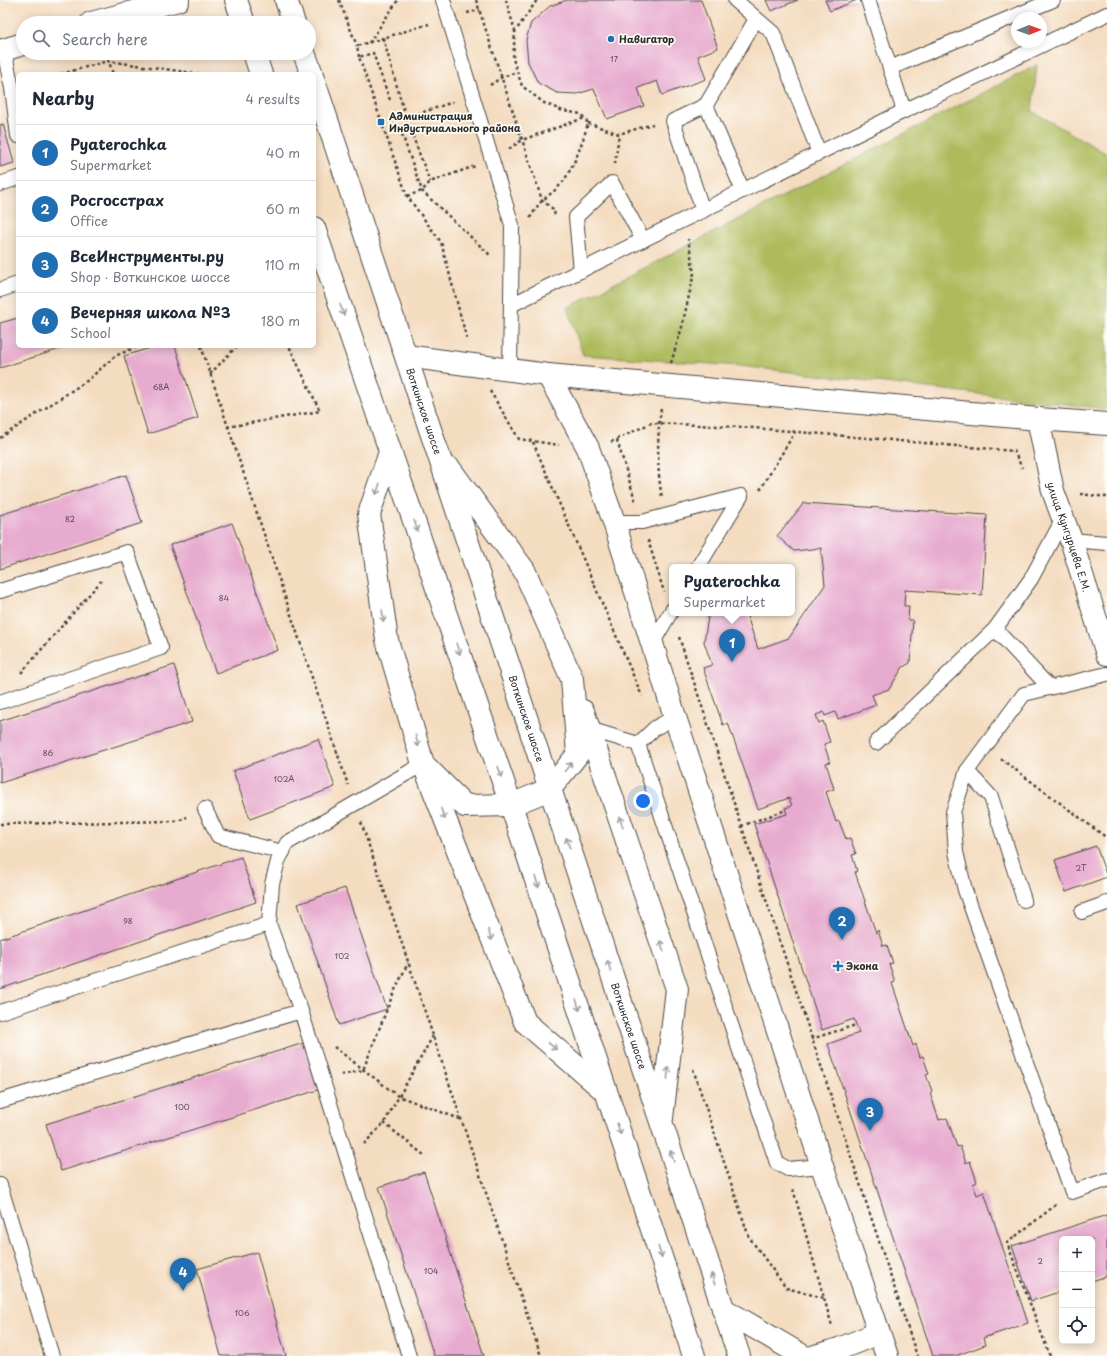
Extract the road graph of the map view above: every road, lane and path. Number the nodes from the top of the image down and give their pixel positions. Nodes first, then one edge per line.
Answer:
1 (178, 0) edge
2 (236, 0) edge
3 (286, 0) edge
4 (339, 0) edge
5 (398, 0) edge
6 (443, 0) edge
7 (476, 0) edge
8 (506, 0) edge
9 (537, 0) edge
10 (735, 0) edge
11 (868, 0) edge
12 (1052, 0) edge
13 (480, 10) junction
14 (1107, 14) edge
15 (117, 16) edge
16 (242, 16) edge
17 (292, 16) edge
18 (448, 19) junction
19 (756, 19) junction
20 (515, 32) junction
21 (383, 38) junction
22 (369, 43) junction
23 (357, 46) junction
24 (9, 49) edge
25 (359, 57) junction
26 (256, 60) edge
27 (307, 60) edge
28 (108, 61) junction
29 (890, 68) junction
30 (68, 72) edge
31 (112, 72) edge
32 (186, 72) edge
33 (260, 72) edge
34 (311, 72) edge
35 (517, 72) junction
36 (502, 77) junction
37 (316, 87) edge
38 (390, 100) dead end
39 (706, 105) junction
40 (904, 111) junction
41 (584, 118) junction
42 (16, 119) edge
43 (673, 121) junction
44 (381, 122) dead end
45 (588, 122) junction
46 (402, 134) dead end
47 (619, 134) junction
48 (522, 140) junction
49 (820, 153) junction
50 (493, 160) junction
51 (16, 179) edge
52 (430, 182) junction
53 (612, 183) junction
54 (0, 184) edge
55 (422, 191) junction
56 (743, 191) junction
57 (407, 196) dead end
58 (542, 200) junction
59 (703, 211) junction
60 (556, 217) dead end
61 (529, 220) dead end
62 (316, 234) edge
63 (643, 240) junction
64 (581, 271) junction
65 (512, 274) junction
66 (16, 285) edge
67 (0, 290) edge
68 (511, 305) junction
69 (134, 348) edge
70 (202, 348) edge
71 (235, 348) edge
72 (290, 348) edge
73 (406, 356) junction
74 (510, 370) junction
75 (210, 374) junction
76 (548, 375) junction
77 (1038, 419) junction
78 (1107, 424) edge
79 (227, 427) junction
80 (795, 432) dead end
81 (0, 438) edge
82 (617, 440) dead end
83 (532, 441) dead end
84 (390, 452) junction
85 (438, 452) junction
86 (741, 496) junction
87 (1063, 519) junction
88 (614, 522) junction
89 (642, 522) junction
90 (1071, 540) junction
91 (1107, 543) edge
92 (700, 564) edge
93 (101, 581) dead end
94 (0, 591) edge
95 (669, 605) edge
96 (669, 614) edge
97 (673, 616) edge
98 (995, 629) junction
99 (652, 644) junction
100 (1107, 654) edge
101 (20, 674) dead end
102 (1107, 674) edge
103 (572, 678) junction
104 (1050, 688) junction
105 (0, 702) edge
106 (675, 717) junction
107 (655, 728) junction
108 (589, 729) junction
109 (876, 743) dead end
110 (638, 744) junction
111 (985, 747) junction
112 (424, 764) junction
113 (967, 771) junction
114 (550, 789) junction
115 (355, 804) junction
116 (511, 805) junction
117 (205, 809) joint
118 (786, 810) dead end
119 (0, 824) edge
120 (741, 826) junction
121 (1107, 838) edge
122 (283, 852) junction
123 (1024, 900) dead end
124 (1107, 903) edge
125 (1082, 912) dead end
126 (269, 924) junction
127 (408, 963) junction
128 (301, 1011) junction
129 (0, 1012) edge
130 (856, 1025) dead end
131 (306, 1026) junction
132 (433, 1035) junction
133 (811, 1039) junction
134 (691, 1062) dead end
135 (363, 1070) junction
136 (606, 1092) junction
137 (398, 1096) junction
138 (0, 1101) edge
139 (461, 1119) junction
140 (384, 1123) junction
141 (662, 1125) junction
142 (425, 1156) dead end
143 (348, 1161) junction
144 (822, 1166) junction
145 (788, 1169) junction
146 (1107, 1180) edge
147 (0, 1185) edge
148 (1072, 1192) junction
149 (824, 1298) junction
150 (723, 1309) junction
151 (878, 1334) junction
152 (839, 1349) junction
153 (52, 1356) edge
154 (409, 1356) edge
155 (541, 1356) edge
156 (694, 1356) edge
157 (738, 1356) edge
158 (803, 1356) edge
159 (815, 1356) edge
160 (887, 1356) edge
161 (917, 1356) edge
162 (1050, 1356) edge

1 - 15 main road
2 - 16 main road
3 - 17 main road
4 - 23 path
5 - 22 path
6 - 18 lane
7 - 13 path
8 - 20 path
9 - 20 path
10 - 19 lane
11 - 29 lane
12 - 29 lane
13 - 18 path
13 - 36 path
14 - 40 lane
18 - 21 path
18 - 50 lane
19 - 39 lane
19 - 49 lane
20 - 35 path
21 - 22 path
21 - 52 path
22 - 23 path
23 - 25 path
24 - 42 lane
25 - 38 path
25 - 44 path
26 - 33 main road
27 - 34 main road
28 - 30 path
28 - 31 path
28 - 32 path
29 - 40 lane
35 - 36 path
35 - 41 path
36 - 48 path
37 - 73 main road, Воткинское шоссе
39 - 43 lane
39 - 56 lane
40 - 49 lane
41 - 45 path
41 - 48 path
43 - 47 path
43 - 59 lane
45 - 47 path
45 - 58 path
46 - 55 path
47 - 53 path
48 - 50 path
48 - 58 path
49 - 56 lane
50 - 52 path
50 - 65 lane
51 - 54 lane
52 - 55 path
53 - 63 lane
53 - 64 lane
55 - 57 path
55 - 65 path
56 - 59 lane
58 - 60 path
58 - 61 path
59 - 63 lane
62 -> 84 main road
63 - 64 lane
64 - 68 lane
65 - 68 lane
66 - 67 lane
68 - 74 lane
69 - 81 path
70 - 75 path
71 - 75 path
72 - 79 path
73 - 74 main road
73 - 85 main road, Воткинское шоссе
74 - 76 main road
75 - 79 path
76 - 77 main road
76 - 88 main road
77 - 78 main road
77 - 87 main road, улица Кунгурцева Е.М.
79 - 115 path
80 - 86 path
82 - 89 path
83 - 107 path
84 -> 112 main road
84 -> 116 main road
85 - 103 main road
85 - 114 main road, Воткинское шоссе
86 - 89 lane
86 - 92 lane
87 - 90 main road, улица Кунгурцева Е.М.
87 - 98 lane
88 - 89 lane
88 - 99 main road
89 - 95 path
90 - 91 lane
90 - 100 main road, улица Кунгурцева Е.М.
93 - 101 path
94 - 105 lane
96 - 99 lane
97 - 120 path
98 - 104 lane
98 - 109 lane
99 - 106 main road
102 - 104 lane
103 - 108 main road
114 -> 103 main road
104 - 111 lane
106 - 107 lane
106 - 144 main road
107 - 110 lane
108 - 110 lane
141 -> 108 main road
110 - 145 lane
111 - 113 lane
111 - 121 path
112 - 115 lane
112 - 116 main road
112 -> 136 main road
113 - 123 lane
113 - 148 lane
114 - 116 main road
141 -> 114 main road, Воткинское шоссе
115 - 122 lane
115 - 127 path
116 -> 136 main road
117 - 119 path
117 - 122 lane
118 - 120 path
120 - 133 path
122 - 126 lane
124 - 125 lane
126 - 128 lane
126 - 129 lane
127 - 132 path
127 - 135 path
128 - 131 lane
128 - 138 lane
130 - 133 path
131 - 135 path
131 - 143 lane
132 - 137 path
132 - 139 path
133 - 161 path
134 - 149 path
135 - 137 path
136 -> 156 main road
137 - 139 path
137 - 140 path
139 - 155 path
140 - 142 path
140 - 143 path
150 -> 141 main road, Воткинское шоссе
143 - 154 lane
144 - 145 lane
144 - 151 main road
145 - 149 path
146 - 148 lane
147 - 153 lane
148 - 162 path
149 - 152 path
150 - 157 main road, Воткинское шоссе
150 - 158 main road
151 - 152 main road
151 - 160 main road
152 - 159 main road

